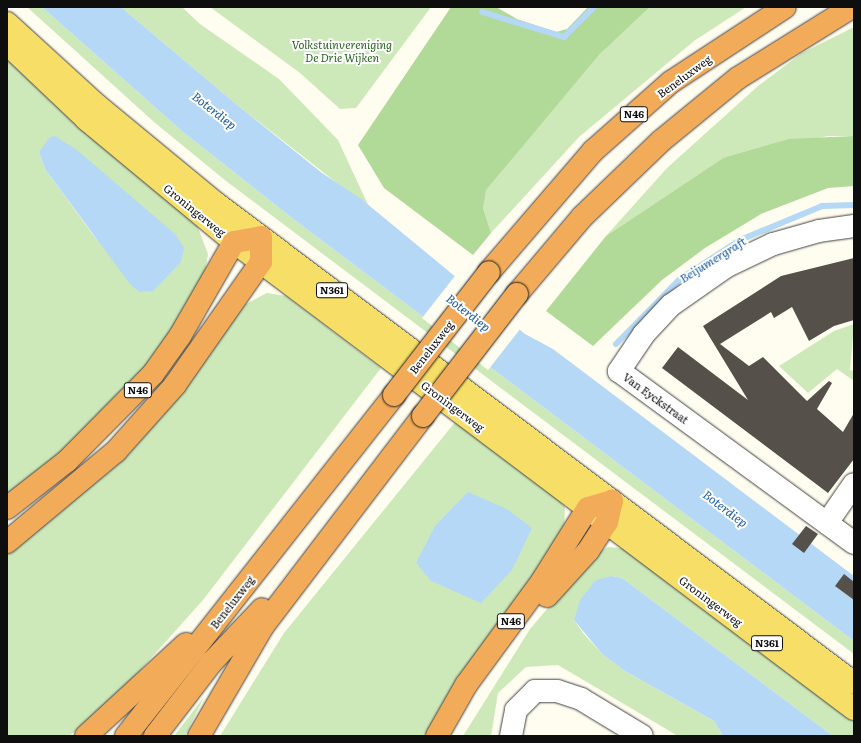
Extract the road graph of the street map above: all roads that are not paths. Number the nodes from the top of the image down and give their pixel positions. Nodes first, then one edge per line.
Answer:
1 (785, 7) edge
2 (852, 7) edge
3 (7, 23) edge
4 (7, 44) edge
5 (211, 211) junction
6 (854, 226) edge
7 (261, 238) junction
8 (234, 242) junction
9 (261, 262) junction
10 (854, 484) edge
11 (612, 501) junction
12 (7, 508) edge
13 (588, 508) junction
14 (607, 522) junction
15 (827, 523) junction
16 (7, 542) edge
17 (854, 544) edge
18 (316, 552) junction
19 (238, 595) junction
20 (854, 683) edge
21 (854, 709) edge
22 (202, 732) edge
23 (86, 736) edge
24 (126, 736) edge
25 (155, 736) edge
26 (437, 736) edge
27 (452, 736) edge
28 (511, 736) edge
29 (642, 736) edge

1 - 19 highway, Beneluxweg / N46, bridge
2 - 18 highway, bridge
3 - 5 main road, Groningerweg
4 - 5 main road, Groningerweg
5 - 7 main road, Groningerweg / N361
5 - 8 main road, Groningerweg / N361
6 - 15 street, Van Eyckstraat
7 - 8 highway
7 - 9 highway
7 - 11 main road, Groningerweg / N361
8 - 9 main road, Groningerweg / N361
8 - 12 highway, N46
9 - 13 main road, Groningerweg / N361
9 - 16 highway, N46
10 - 15 street
11 - 13 highway
11 - 14 highway, N46
11 - 20 main road, Groningerweg / N361
13 - 14 main road, Groningerweg / N361
13 - 26 highway, N46
14 - 21 main road, Groningerweg / N361
14 - 27 highway, N46
15 - 17 street, Van Eyckstraat
18 - 22 highway
18 - 25 highway
19 - 23 highway, N46
19 - 24 highway, Beneluxweg / N46
28 - 29 street

